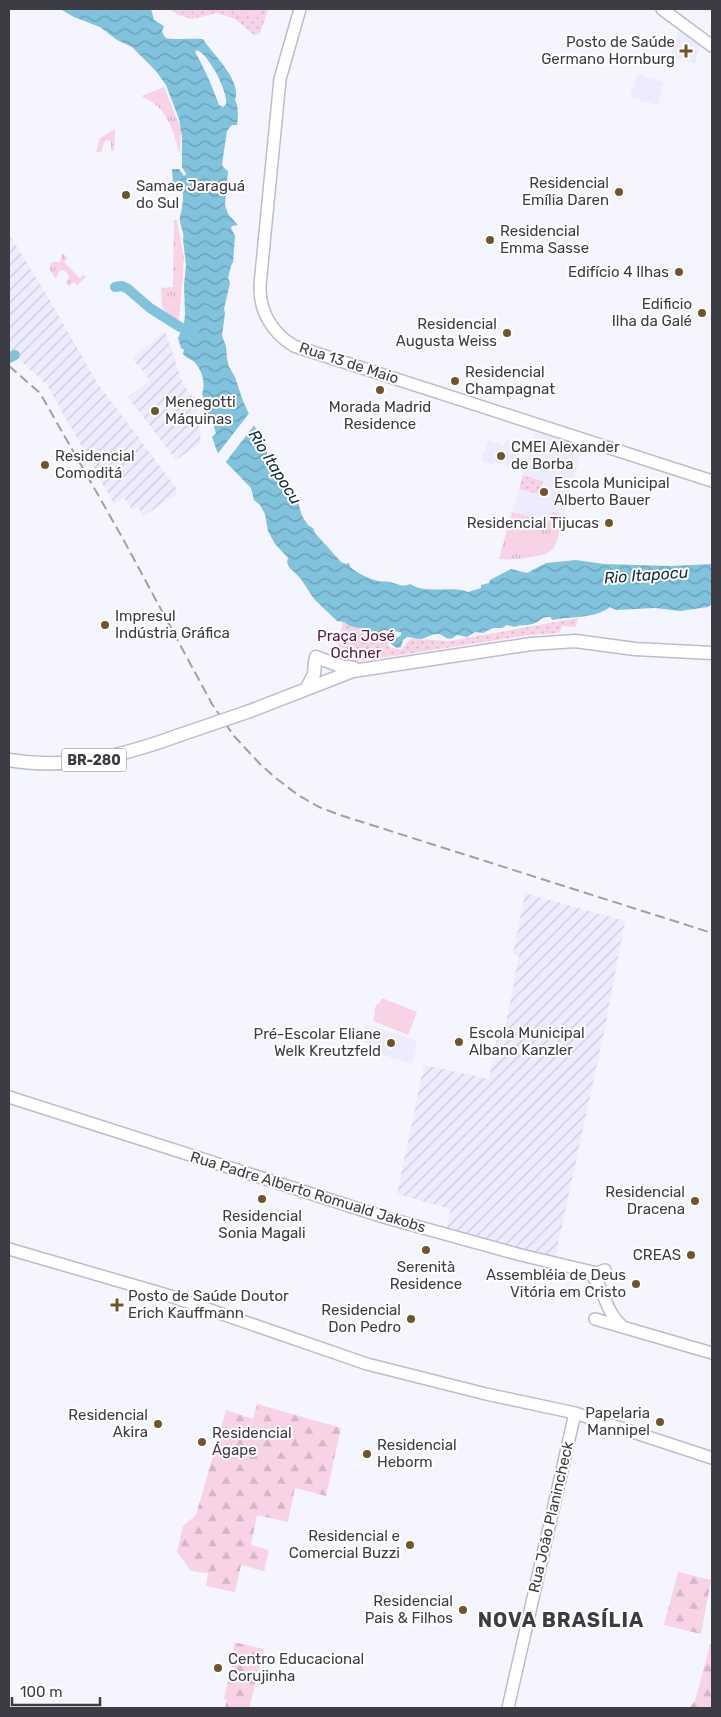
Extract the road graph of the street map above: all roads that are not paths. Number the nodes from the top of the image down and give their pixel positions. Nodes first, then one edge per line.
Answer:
1 (300, 9) edge
2 (662, 9) edge
3 (712, 46) edge
4 (712, 481) edge
5 (712, 652) edge
6 (362, 669) junction
7 (307, 688) junction
8 (9, 760) edge
9 (9, 1097) edge
10 (9, 1250) edge
11 (585, 1270) junction
12 (605, 1270) dead end
13 (595, 1319) dead end
14 (624, 1327) junction
15 (712, 1353) edge
16 (575, 1413) junction
17 (712, 1458) edge
18 (508, 1708) edge

1 - 4 main road, Rua 13 de Maio
2 - 3 main road
5 - 6 highway
6 - 7 highway
6 - 7 highway
7 - 8 highway, BR-280, bridge
9 - 11 main road, Rua Padre Alberto Romuald Jakobs
10 - 16 main road
11 - 12 main road, Rua Padre Alberto Romuald Jakobs
11 - 14 main road
13 - 14 main road
14 - 15 main road
16 - 17 main road
16 - 18 main road, Rua João Planincheck

